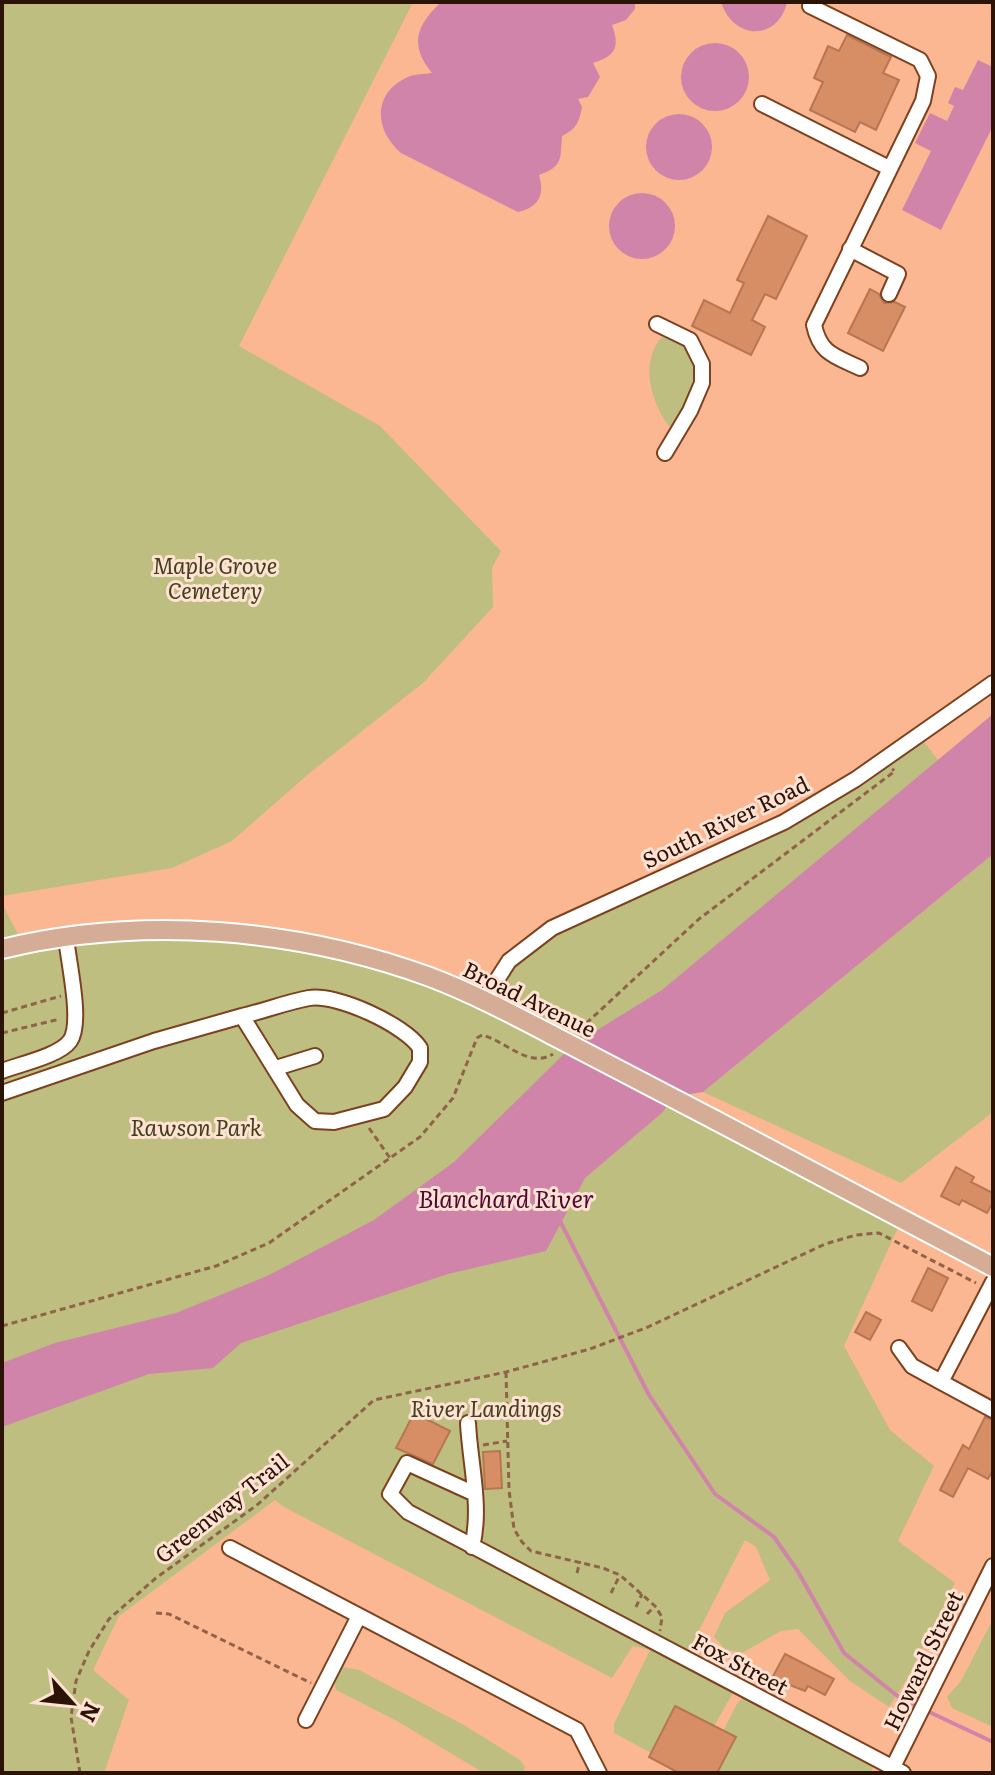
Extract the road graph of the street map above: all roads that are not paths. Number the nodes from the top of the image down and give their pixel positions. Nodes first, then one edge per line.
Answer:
1 (810, 6) dead end
2 (762, 104) dead end
3 (889, 168) junction
4 (850, 249) junction
5 (889, 294) dead end
6 (657, 324) dead end
7 (860, 368) dead end
8 (665, 453) dead end
9 (993, 683) edge
10 (66, 937) junction
11 (2, 949) edge
12 (484, 1000) junction
13 (242, 1016) junction
14 (315, 1056) dead end
15 (276, 1068) junction
16 (2, 1071) edge
17 (2, 1093) edge
18 (993, 1267) edge
19 (991, 1286) edge
20 (899, 1348) dead end
21 (941, 1382) junction
22 (993, 1410) edge
23 (468, 1423) dead end
24 (475, 1494) junction
25 (472, 1547) junction
26 (230, 1548) dead end
27 (993, 1566) edge
28 (359, 1616) junction
29 (306, 1720) dead end
30 (895, 1771) edge
31 (599, 1773) edge

1 - 3 street
2 - 3 street
3 - 4 street
4 - 5 street
4 - 7 street
6 - 8 street
9 - 12 street, South River Road
10 - 11 main road, Broad Avenue
10 - 12 main road, Broad Avenue
10 - 16 street
12 - 18 main road, Broad Avenue, bridge
13 - 15 street
13 - 15 street
13 - 17 street
14 - 15 street
19 - 21 street
20 - 21 street
21 - 22 street
23 - 24 street
24 - 25 street
24 - 25 street, Fox Street
25 - 30 street, Fox Street
26 - 28 street
27 - 30 street, Howard Street
28 - 29 street
28 - 31 street

